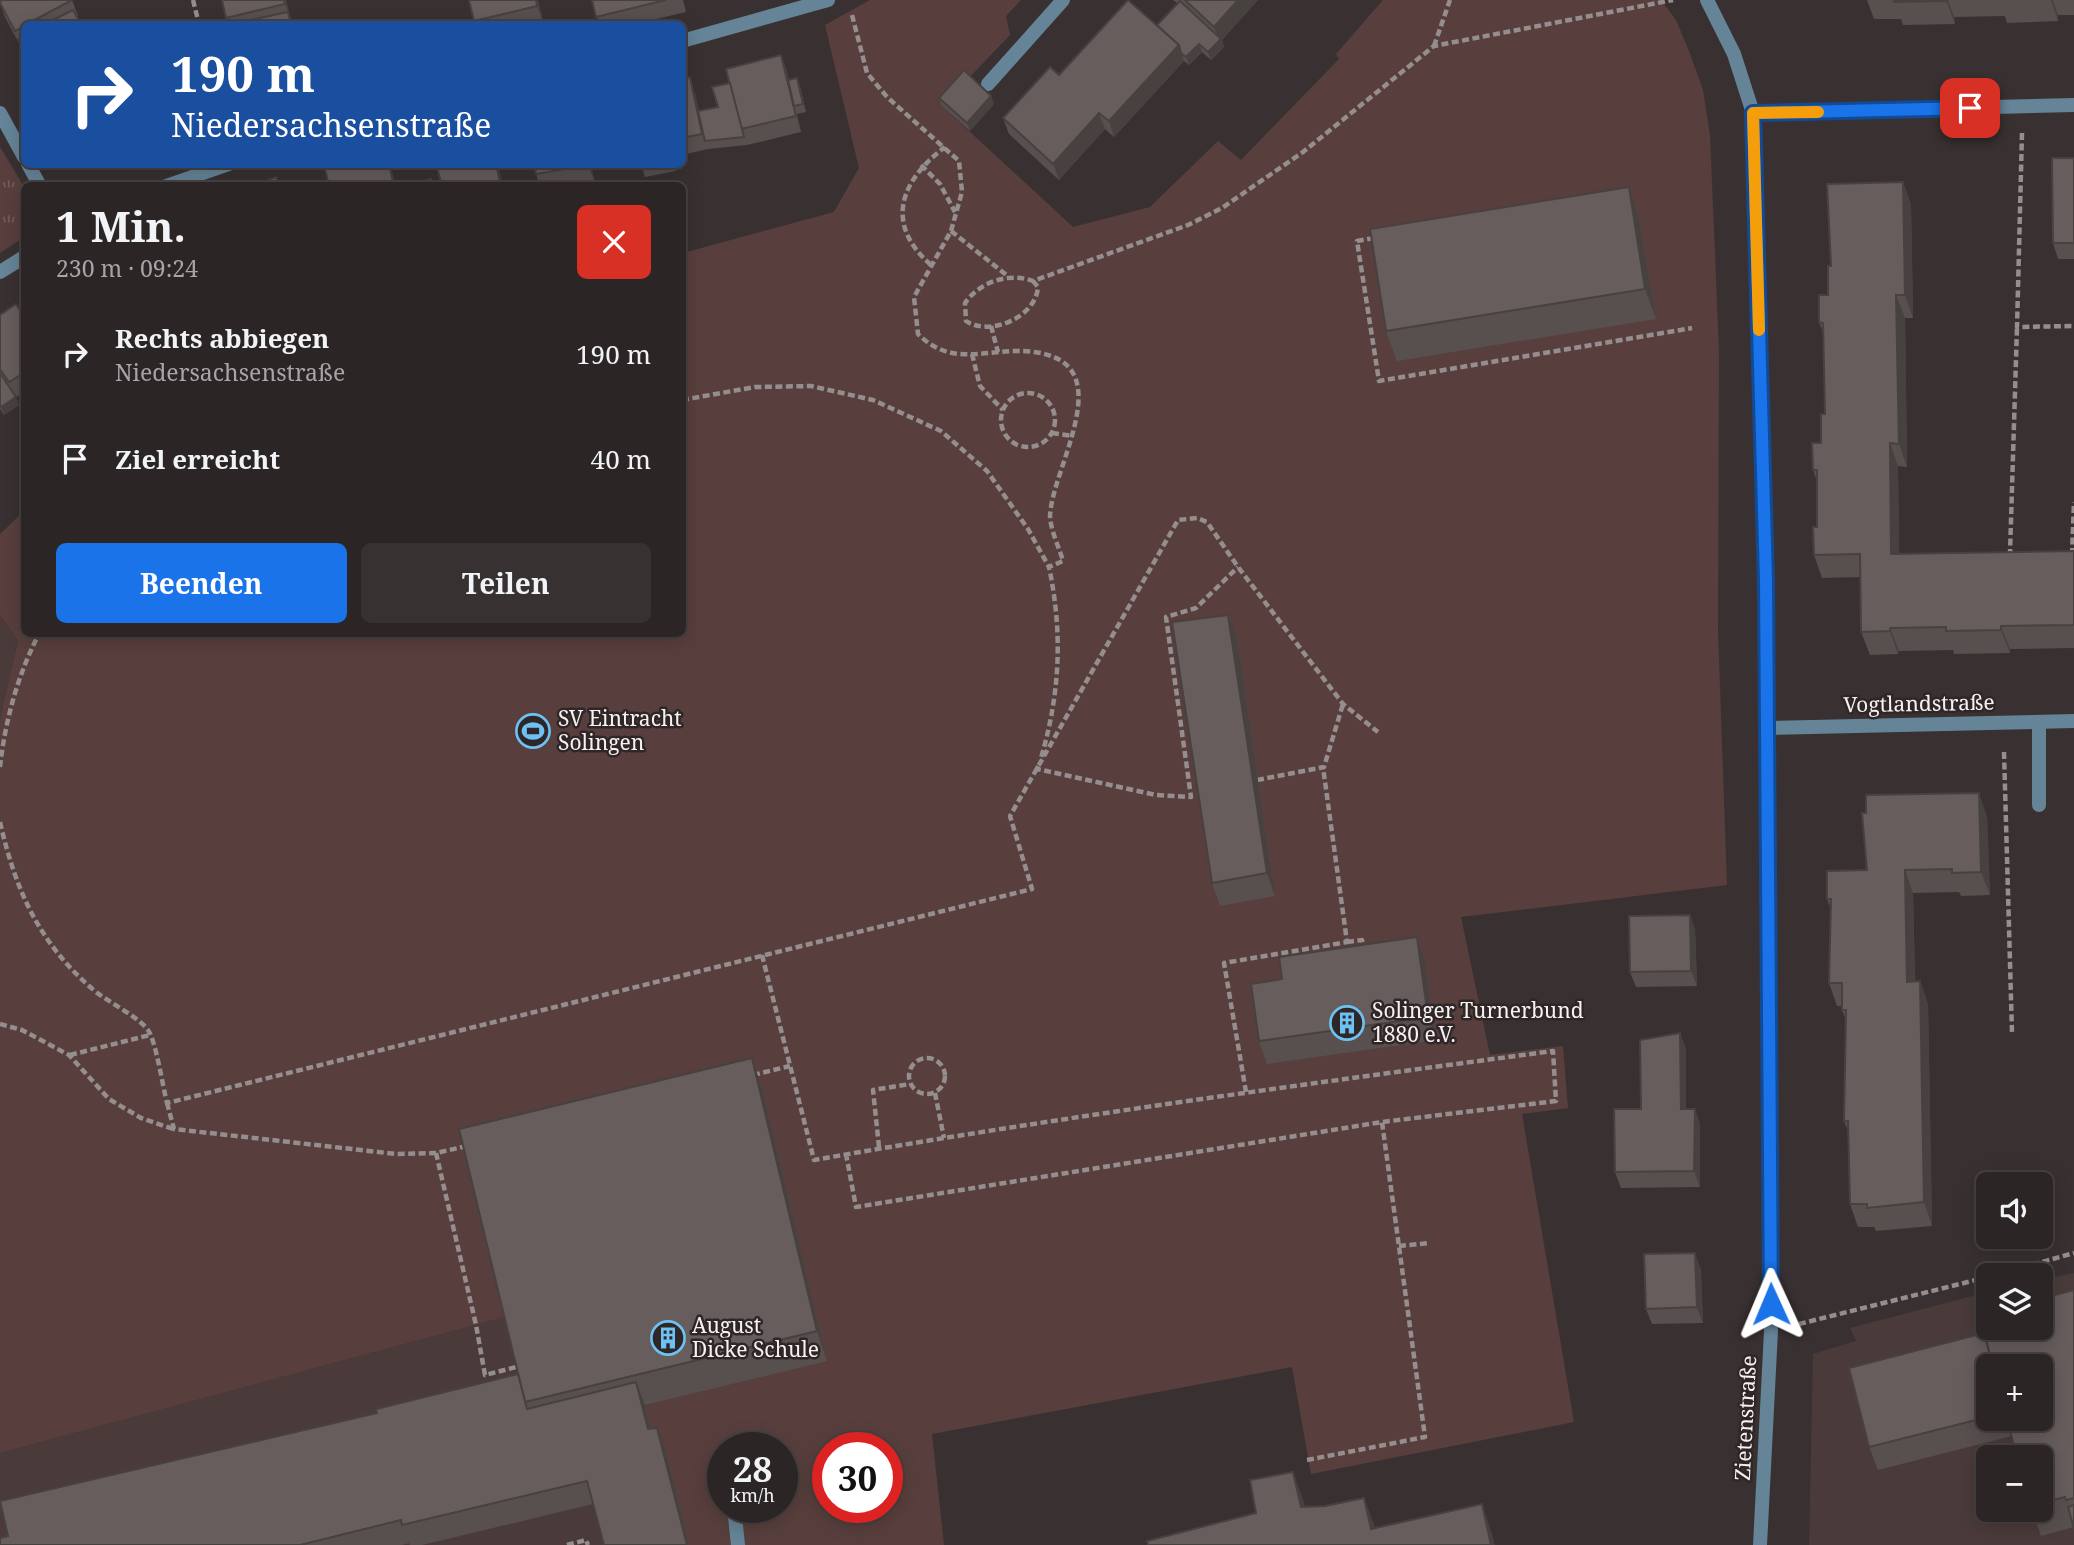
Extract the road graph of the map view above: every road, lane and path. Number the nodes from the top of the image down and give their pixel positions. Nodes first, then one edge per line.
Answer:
1 (193, 0) edge
2 (828, 0) edge
3 (1063, 0) edge
4 (1450, 0) edge
5 (1673, 0) edge
6 (1707, 0) edge
7 (851, 11) dead end
8 (198, 21) edge
9 (686, 40) edge
10 (1434, 47) junction
11 (988, 84) dead end
12 (2074, 105) edge
13 (2023, 106) junction
14 (0, 113) edge
15 (1753, 113) junction
16 (945, 147) junction
17 (21, 152) edge
18 (921, 165) junction
19 (218, 168) edge
20 (177, 182) edge
21 (956, 214) junction
22 (951, 231) junction
23 (1384, 236) edge
24 (21, 259) edge
25 (931, 265) junction
26 (0, 272) edge
27 (1009, 277) junction
28 (1033, 281) junction
29 (991, 326) junction
30 (2074, 326) edge
31 (2017, 327) junction
32 (1692, 328) dead end
33 (998, 352) junction
34 (972, 355) junction
35 (686, 399) edge
36 (1003, 410) junction
37 (1052, 433) junction
38 (1072, 436) junction
39 (2074, 502) edge
40 (2022, 554) edge
41 (2059, 557) edge
42 (1049, 567) junction
43 (1238, 567) junction
44 (37, 637) edge
45 (1343, 704) junction
46 (2074, 721) edge
47 (2039, 722) junction
48 (2003, 723) junction
49 (1765, 728) junction
50 (1378, 732) dead end
51 (0, 767) edge
52 (1323, 767) junction
53 (1037, 769) junction
54 (1256, 780) edge
55 (2039, 804) dead end
56 (0, 822) edge
57 (1347, 942) junction
58 (762, 955) junction
59 (1366, 959) edge
60 (0, 1024) edge
61 (2012, 1033) dead end
62 (150, 1035) junction
63 (69, 1055) junction
64 (790, 1066) junction
65 (747, 1076) edge
66 (910, 1084) junction
67 (1246, 1092) junction
68 (935, 1093) junction
69 (167, 1104) junction
70 (1382, 1122) junction
71 (174, 1129) junction
72 (944, 1138) junction
73 (475, 1144) edge
74 (879, 1147) junction
75 (436, 1153) junction
76 (846, 1154) junction
77 (1429, 1243) dead end
78 (1399, 1246) junction
79 (2074, 1253) edge
80 (2037, 1263) edge
81 (1976, 1280) edge
82 (1771, 1331) junction
83 (520, 1366) edge
84 (1307, 1460) dead end
85 (736, 1523) edge
86 (567, 1545) edge
87 (587, 1545) edge
88 (738, 1545) edge
89 (1760, 1545) edge

1 - 8 path
2 - 9 street
3 - 11 street
4 - 10 path
5 - 10 path
6 - 15 street, Zietenstraße
7 - 16 path
10 - 28 path
12 - 13 street
13 - 15 street
13 - 31 path
14 - 17 street
15 - 49 street, Zietenstraße
16 - 18 path
16 - 21 path
18 - 21 path
18 - 25 path
19 - 20 street
21 - 22 path
22 - 25 path
22 - 27 path
23 - 32 path
24 - 26 street
25 - 34 path
27 - 28 path
27 - 29 path
28 - 29 path
29 - 33 path
30 - 31 path
31 - 40 path
33 - 34 path
33 - 38 path
34 - 36 path
35 - 42 path
36 - 37 path
36 - 37 path
37 - 38 path
38 - 42 path
39 - 41 path
42 - 53 path
43 - 45 path
43 - 53 path
43 - 53 path
44 - 51 path
45 - 50 path
45 - 52 path
46 - 47 street, Vogtlandstraße
47 - 48 street, Vogtlandstraße
47 - 55 street
48 - 49 street, Vogtlandstraße
48 - 61 path
49 - 82 street, Zietenstraße
52 - 54 path
52 - 57 path
53 - 58 path
56 - 62 path
57 - 59 path
57 - 67 path
58 - 64 path
58 - 69 path
60 - 63 path
62 - 63 path
62 - 69 path
63 - 71 path
64 - 65 path
64 - 76 path
66 - 68 path
66 - 68 path
66 - 74 path
67 - 70 path
67 - 72 path
68 - 72 path
69 - 71 path
70 - 76 path
70 - 78 path
71 - 75 path
72 - 74 path
73 - 75 path
74 - 76 path
75 - 83 path
77 - 78 path
78 - 84 path
79 - 80 path
81 - 82 path
82 - 89 street, Zietenstraße
85 - 88 street
86 - 87 path

